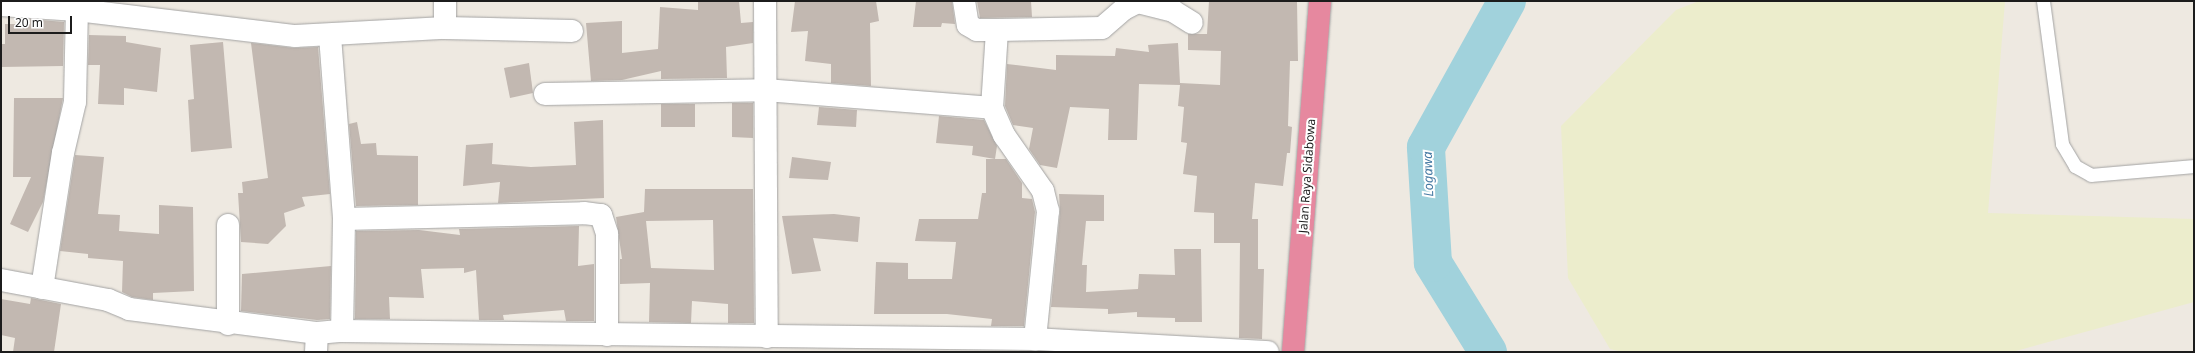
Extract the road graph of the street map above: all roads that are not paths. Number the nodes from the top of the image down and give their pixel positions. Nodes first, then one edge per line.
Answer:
1 (445, 1) edge
2 (765, 1) edge
3 (964, 1) edge
4 (1320, 1) edge
5 (2043, 1) edge
6 (1, 5) edge
7 (78, 10) junction
8 (1192, 23) dead end
9 (445, 28) junction
10 (997, 30) junction
11 (572, 31) dead end
12 (330, 36) junction
13 (765, 90) junction
14 (545, 94) dead end
15 (992, 108) junction
16 (2194, 166) edge
17 (344, 219) junction
18 (228, 225) dead end
19 (1, 280) edge
20 (42, 288) junction
21 (228, 324) junction
22 (342, 330) junction
23 (607, 335) junction
24 (767, 337) junction
25 (1035, 339) junction
26 (316, 343) edge
27 (520, 343) edge
28 (842, 345) edge
29 (1268, 352) edge
30 (1293, 352) edge

1 - 9 street
2 - 13 street
3 - 10 street
4 - 30 highway, Jalan Raya Sidabowa
5 - 16 lane
6 - 7 street
7 - 12 street
7 - 20 street
8 - 10 street
9 - 11 street
9 - 12 street
10 - 15 street
12 - 17 street
13 - 14 street
13 - 15 street
13 - 24 street
15 - 25 street
17 - 22 street
17 - 23 street
18 - 21 street
19 - 20 street
20 - 21 street
21 - 26 street
22 - 26 street
22 - 27 street
23 - 24 street
23 - 27 street
24 - 28 street
25 - 28 street
25 - 29 street

